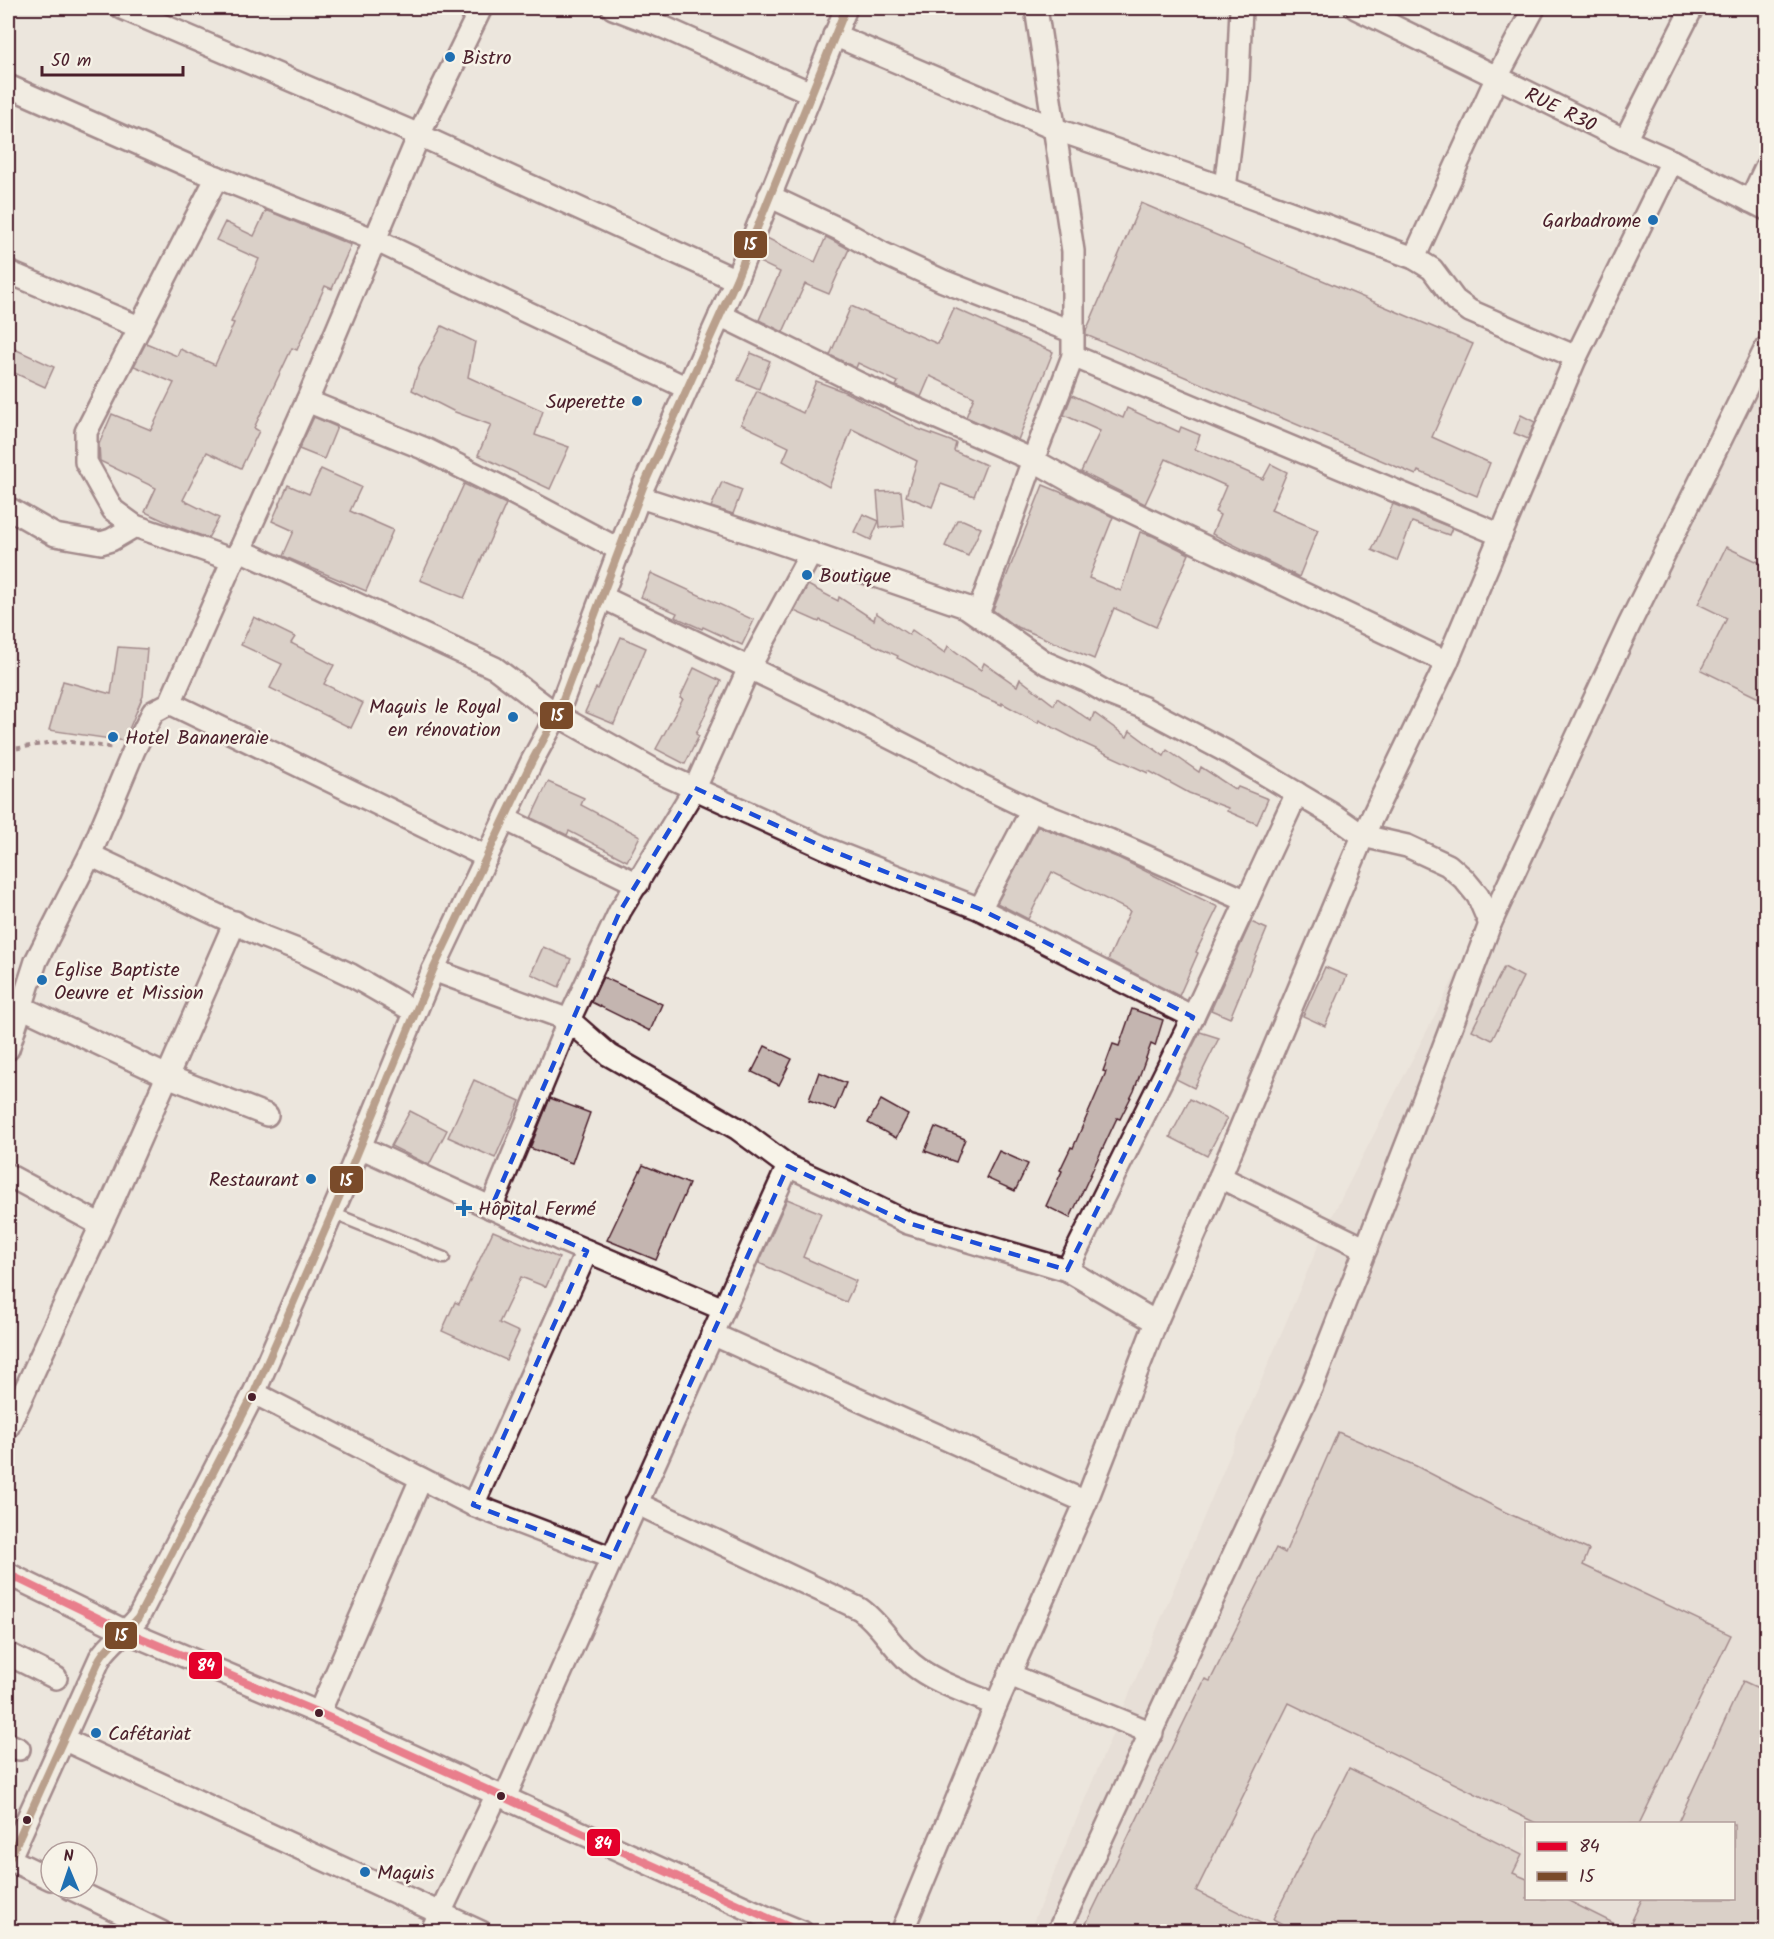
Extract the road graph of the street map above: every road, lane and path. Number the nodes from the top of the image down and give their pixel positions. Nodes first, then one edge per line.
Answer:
1 (122, 8) edge
2 (481, 8) edge
3 (613, 8) edge
4 (846, 8) edge
5 (1036, 8) edge
6 (1241, 8) edge
7 (1356, 8) edge
8 (1534, 8) edge
9 (1692, 8) edge
10 (834, 35) junction
11 (1497, 77) junction
12 (8, 86) edge
13 (811, 93) junction
14 (1055, 129) junction
15 (419, 135) junction
16 (1625, 140) junction
17 (1672, 161) junction
18 (1767, 167) edge
19 (217, 177) junction
20 (1225, 188) junction
21 (769, 196) junction
22 (1758, 205) edge
23 (375, 240) junction
24 (1414, 258) junction
25 (8, 272) edge
26 (736, 280) junction
27 (720, 315) junction
28 (139, 327) junction
29 (1073, 332) junction
30 (1767, 348) edge
31 (1072, 356) junction
32 (1576, 357) junction
33 (687, 388) junction
34 (308, 401) junction
35 (1033, 460) junction
36 (640, 497) junction
37 (8, 508) edge
38 (135, 526) junction
39 (1501, 535) junction
40 (620, 550) junction
41 (811, 553) junction
42 (237, 555) junction
43 (602, 597) junction
44 (978, 614) junction
45 (1447, 662) junction
46 (749, 668) junction
47 (170, 703) junction
48 (557, 715) junction
49 (8, 750) edge
50 (134, 750) junction
51 (695, 788) junction
52 (1297, 793) junction
53 (1032, 810) junction
54 (505, 819) junction
55 (1363, 836) junction
56 (90, 855) junction
57 (487, 857) junction
58 (638, 884) junction
59 (1247, 901) junction
60 (980, 909) junction
61 (235, 922) junction
62 (1490, 924) junction
63 (433, 970) junction
64 (21, 1007) junction
65 (416, 1012) junction
66 (1193, 1017) junction
67 (569, 1020) junction
68 (8, 1049) edge
69 (167, 1076) junction
70 (267, 1115) dead end
71 (360, 1147) junction
72 (788, 1166) junction
73 (8, 1175) edge
74 (1220, 1177) junction
75 (491, 1208) junction
76 (332, 1213) junction
77 (101, 1225) junction
78 (1366, 1249) junction
79 (587, 1251) junction
80 (444, 1258) dead end
81 (1067, 1270) junction
82 (723, 1309) junction
83 (1156, 1322) junction
84 (712, 1334) junction
85 (254, 1393) junction
86 (8, 1427) edge
87 (421, 1479) junction
88 (1086, 1502) junction
89 (636, 1503) junction
90 (473, 1505) junction
91 (612, 1558) junction
92 (8, 1574) edge
93 (127, 1632) junction
94 (8, 1654) edge
95 (1010, 1675) junction
96 (56, 1678) dead end
97 (996, 1705) junction
98 (319, 1713) junction
99 (1152, 1733) junction
100 (63, 1739) junction
101 (501, 1796) junction
102 (8, 1860) edge
103 (39, 1874) edge
104 (95, 1900) edge
105 (435, 1922) edge
106 (765, 1925) edge
107 (161, 1932) edge
108 (481, 1932) edge
109 (802, 1932) edge
110 (902, 1932) edge
111 (1058, 1932) edge

1 - 15 street
2 - 15 street
3 - 13 street
4 - 10 street
5 - 14 street
6 - 20 street
7 - 11 street, RUE R30
8 - 11 street
9 - 16 street
10 - 13 street
10 - 14 street
11 - 16 street, RUE R30
11 - 24 street
12 - 19 street
13 - 21 street
14 - 20 street
14 - 29 street
15 - 23 street
15 - 26 street
16 - 17 street, RUE R30
17 - 22 street, RUE R30
17 - 32 street
18 - 22 street
19 - 23 street
19 - 28 street
20 - 24 street
21 - 26 street
21 - 29 street
23 - 33 street
23 - 34 street
24 - 32 street
25 - 28 street
26 - 27 street
27 - 33 street
27 - 35 street
28 - 38 street
29 - 31 street
30 - 62 street
31 - 35 street
31 - 39 street
32 - 39 street
33 - 36 street
34 - 40 street
34 - 42 street
35 - 44 street
35 - 45 street
36 - 40 street
36 - 41 street
37 - 38 street
38 - 42 street
39 - 45 street
40 - 43 street
41 - 44 street
41 - 46 street
42 - 47 street
42 - 48 street
43 - 46 street
43 - 48 street
44 - 52 street
45 - 55 street
46 - 51 street
46 - 53 street
47 - 50 street
47 - 57 street
48 - 51 street
48 - 54 street
49 - 50 path
50 - 56 street
51 - 58 street
51 - 60 street
52 - 55 street
52 - 59 street
53 - 59 street
53 - 60 street
54 - 57 street
54 - 58 street
55 - 62 street
55 - 74 street
56 - 61 street
56 - 64 street
57 - 63 street
58 - 67 street
59 - 66 street
60 - 66 street
61 - 65 street
61 - 69 street
62 - 78 street
63 - 65 street
63 - 67 street
64 - 68 street
64 - 69 street
65 - 71 street
66 - 81 street
67 - 72 street
67 - 75 street
69 - 70 street
69 - 77 street
71 - 75 street
71 - 76 street
72 - 81 street
72 - 82 street
73 - 77 street
74 - 78 street
74 - 83 street
75 - 79 street
76 - 80 lane
76 - 85 street
77 - 86 street
78 - 99 street
79 - 82 street
79 - 90 street
81 - 83 street
82 - 84 street
83 - 88 street
84 - 88 street
84 - 89 street
85 - 87 street
85 - 93 street
87 - 90 street
87 - 98 street
88 - 95 street
89 - 91 street
89 - 97 street
90 - 91 street
91 - 101 street
92 - 93 street
93 - 98 street
93 - 100 street
94 - 96 street
95 - 97 street
95 - 99 street
97 - 110 street
98 - 101 street
99 - 111 street
100 - 102 street
100 - 105 street
101 - 105 street
101 - 106 street
102 - 103 street
104 - 107 street
105 - 108 street
106 - 109 street

